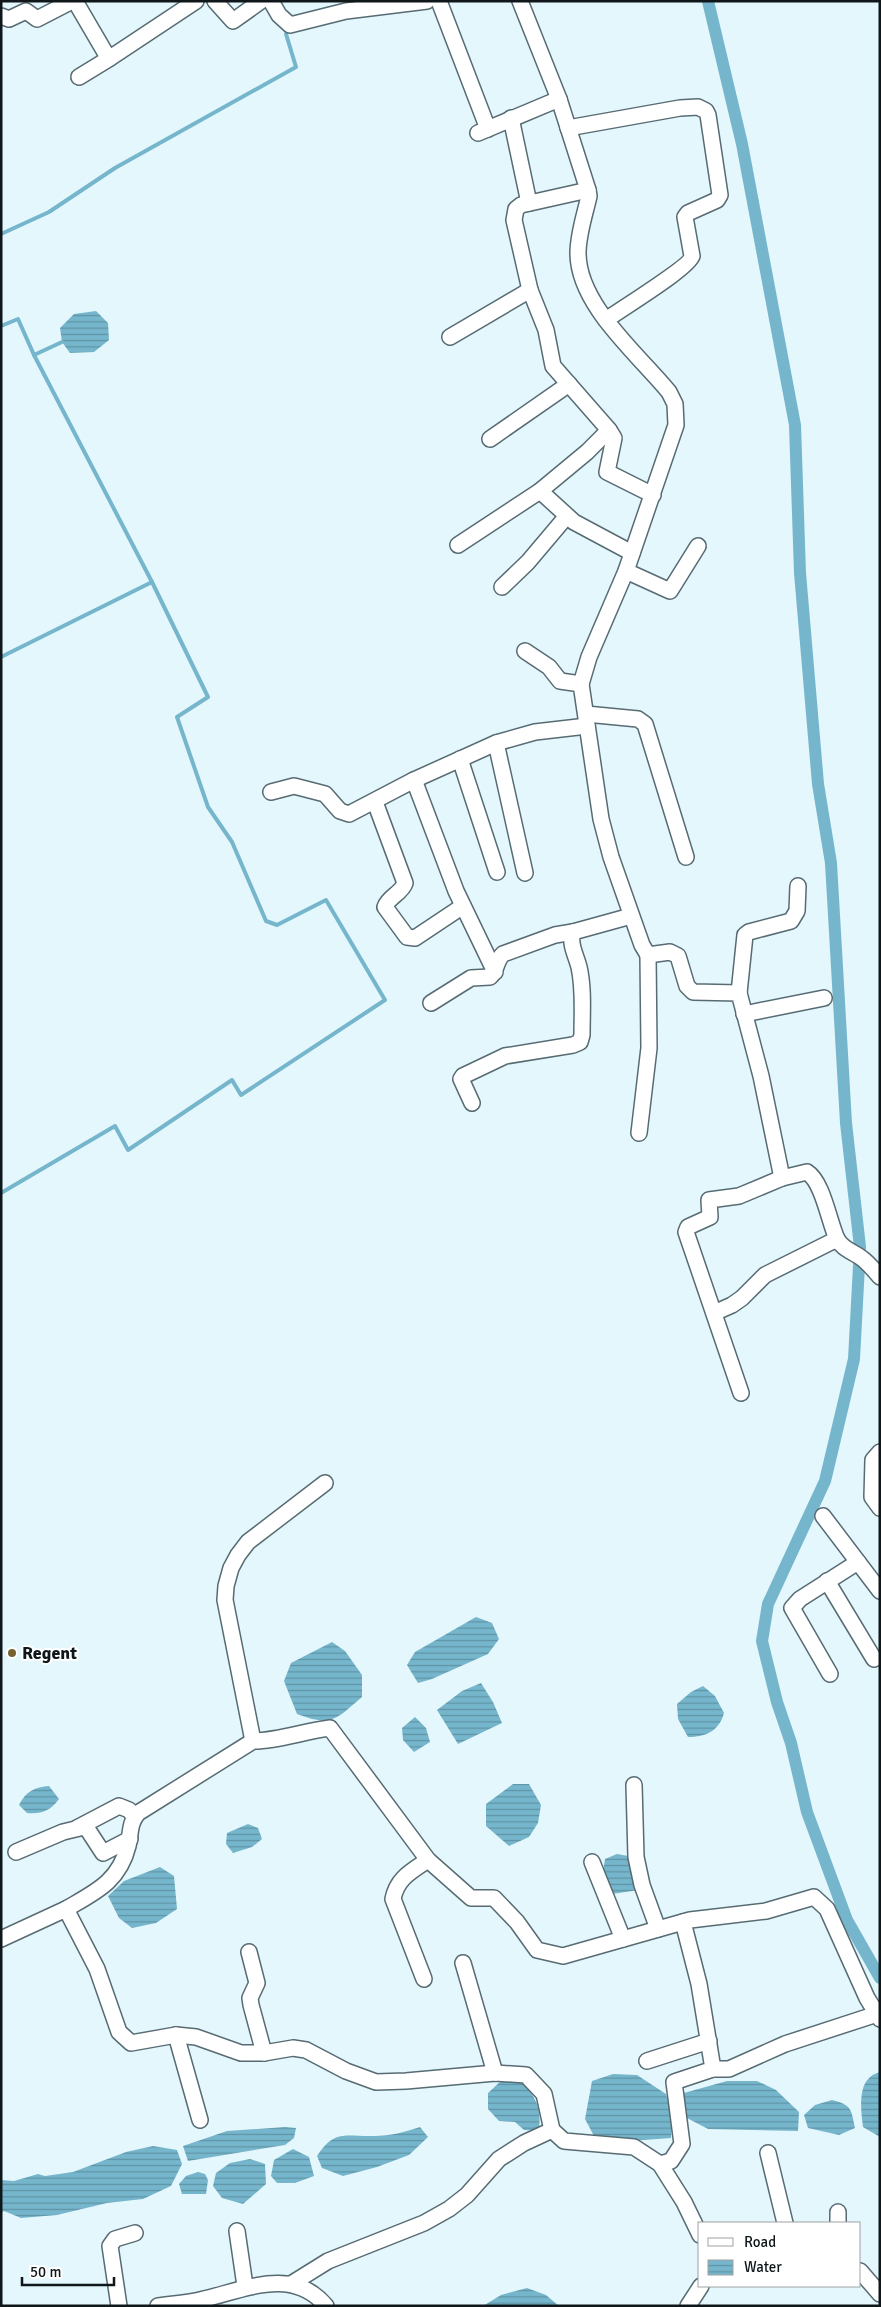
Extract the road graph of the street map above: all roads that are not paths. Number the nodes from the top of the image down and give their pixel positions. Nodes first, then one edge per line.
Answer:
1 (74, 1) edge
2 (196, 1) edge
3 (215, 1) edge
4 (261, 1) edge
5 (271, 1) edge
6 (427, 1) edge
7 (439, 1) edge
8 (520, 1) edge
9 (1, 16) edge
10 (110, 58) junction
11 (79, 77) dead end
12 (560, 99) junction
13 (511, 118) junction
14 (568, 128) junction
15 (588, 190) junction
16 (529, 203) junction
17 (530, 290) junction
18 (606, 320) junction
19 (450, 337) dead end
20 (569, 384) junction
21 (609, 430) junction
22 (490, 439) dead end
23 (540, 491) junction
24 (653, 495) junction
25 (566, 517) junction
26 (458, 545) dead end
27 (698, 546) dead end
28 (632, 553) junction
29 (626, 570) junction
30 (502, 587) dead end
31 (525, 651) dead end
32 (581, 684) junction
33 (586, 720) junction
34 (496, 743) junction
35 (460, 759) junction
36 (414, 780) junction
37 (271, 792) dead end
38 (375, 802) junction
39 (686, 857) dead end
40 (497, 872) dead end
41 (524, 873) dead end
42 (798, 886) dead end
43 (463, 906) junction
44 (631, 916) junction
45 (573, 932) junction
46 (648, 955) junction
47 (494, 972) junction
48 (739, 993) junction
49 (824, 998) dead end
50 (431, 1003) dead end
51 (744, 1014) junction
52 (472, 1103) dead end
53 (639, 1133) dead end
54 (782, 1178) junction
55 (842, 1245) junction
56 (880, 1277) edge
57 (714, 1313) junction
58 (741, 1394) dead end
59 (880, 1452) edge
60 (325, 1483) dead end
61 (880, 1508) edge
62 (823, 1516) dead end
63 (858, 1562) junction
64 (827, 1580) junction
65 (880, 1591) edge
66 (874, 1659) dead end
67 (830, 1674) dead end
68 (253, 1741) junction
69 (634, 1784) dead end
70 (135, 1817) junction
71 (77, 1828) junction
72 (130, 1839) junction
73 (16, 1852) dead end
74 (428, 1860) junction
75 (592, 1862) dead end
76 (66, 1909) junction
77 (683, 1922) junction
78 (658, 1929) junction
79 (1, 1939) edge
80 (623, 1939) junction
81 (249, 1952) dead end
82 (463, 1963) dead end
83 (424, 1979) dead end
84 (878, 2017) edge
85 (176, 2035) junction
86 (709, 2041) junction
87 (264, 2054) junction
88 (647, 2061) dead end
89 (713, 2069) junction
90 (495, 2072) junction
91 (200, 2120) dead end
92 (552, 2130) junction
93 (768, 2153) dead end
94 (660, 2164) junction
95 (785, 2222) edge
96 (698, 2231) edge
97 (237, 2232) dead end
98 (135, 2233) dead end
99 (861, 2272) edge
100 (291, 2284) junction
101 (245, 2286) junction
102 (701, 2287) edge
103 (880, 2294) edge
104 (202, 2303) edge
105 (119, 2306) edge
106 (158, 2306) edge
107 (326, 2306) edge
108 (688, 2306) edge

1 - 9 street
1 - 10 street
2 - 10 street
3 - 4 street
5 - 6 street
7 - 13 street
8 - 12 street
10 - 11 street
12 - 13 street
12 - 14 street
13 - 16 street
14 - 15 street
14 - 18 street
15 - 16 street
15 - 18 street
16 - 17 street
17 - 19 street
17 - 20 street
18 - 24 street
20 - 21 street
20 - 22 street
21 - 23 street
21 - 24 street
23 - 25 street
23 - 26 street
24 - 28 street
25 - 28 street
25 - 30 street
27 - 29 street
28 - 29 street
29 - 32 street
31 - 32 street
32 - 33 street
33 - 34 street
33 - 39 street
33 - 44 street
34 - 35 street
34 - 41 street
35 - 36 street
35 - 40 street
36 - 38 street
36 - 43 street
37 - 38 street
38 - 43 street
42 - 48 street
43 - 47 street
44 - 45 street
44 - 46 street
45 - 47 street
45 - 52 street
46 - 48 street
46 - 53 street
47 - 50 street
48 - 51 street
49 - 51 street
51 - 54 street
54 - 55 street
54 - 57 street
55 - 56 street
55 - 57 street
57 - 58 street
59 - 61 street
60 - 68 street
62 - 63 street
63 - 64 street
63 - 65 street
64 - 66 street
64 - 67 street
68 - 70 street
68 - 74 street
69 - 78 street
70 - 71 street
70 - 72 street
71 - 72 street
71 - 73 street
72 - 76 street
74 - 80 street
74 - 83 street
75 - 80 street
76 - 79 street
76 - 85 street
77 - 78 street
77 - 84 street
77 - 86 street
78 - 80 street
81 - 87 street
82 - 90 street
84 - 89 street
85 - 87 street
85 - 91 street
86 - 88 street
86 - 89 street
87 - 90 street
89 - 94 street
90 - 92 street
92 - 94 street
92 - 100 street
93 - 95 street
94 - 96 street
97 - 101 street
98 - 105 street
99 - 103 street
100 - 101 street
100 - 107 street
101 - 104 street
102 - 108 street
104 - 106 street

